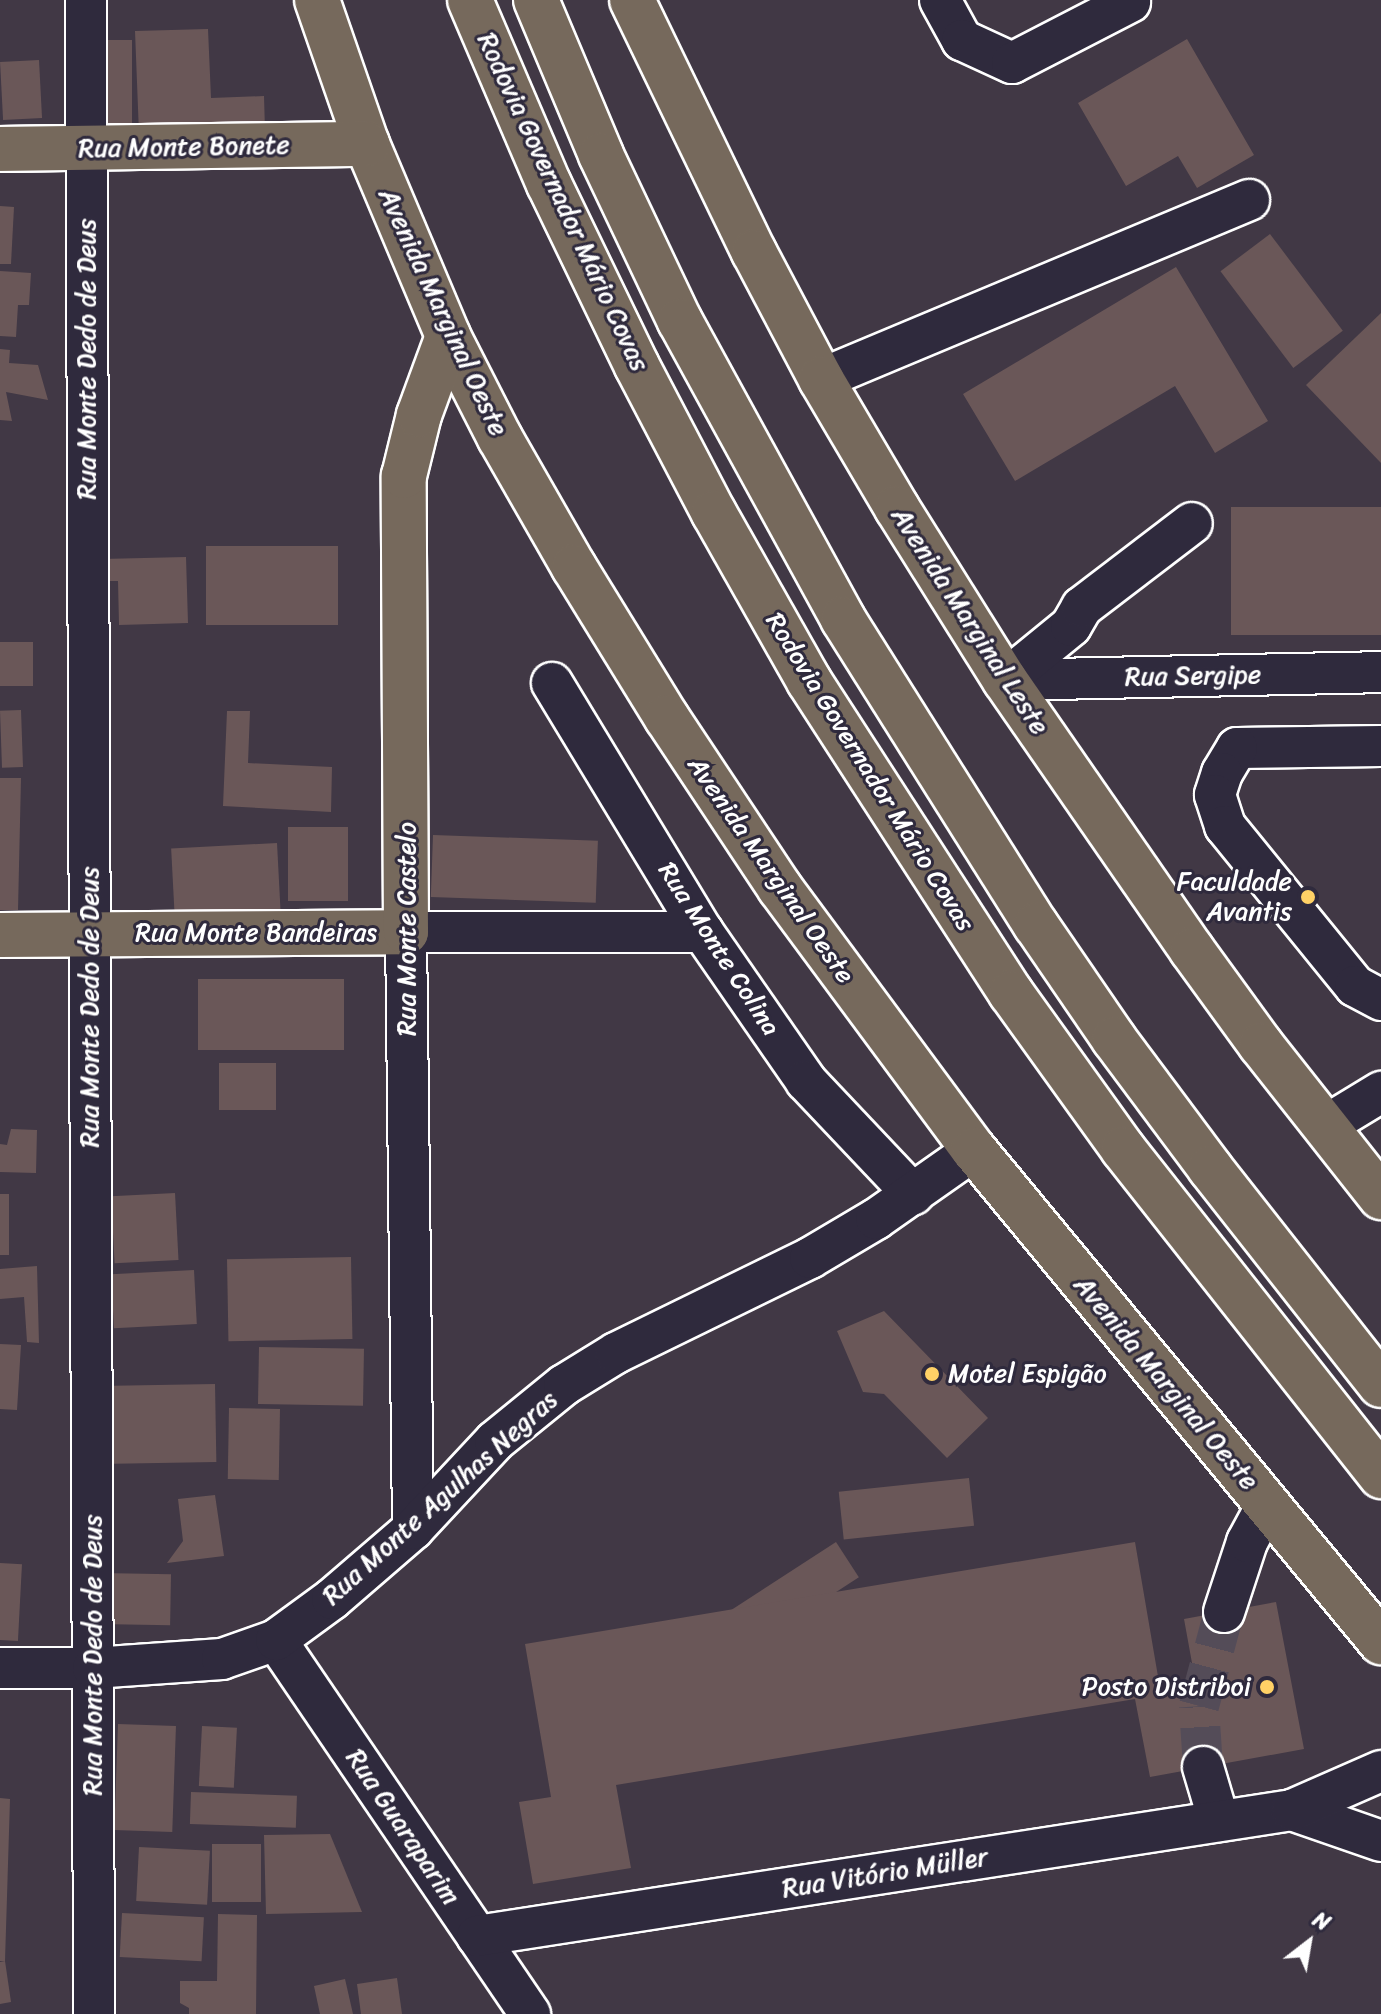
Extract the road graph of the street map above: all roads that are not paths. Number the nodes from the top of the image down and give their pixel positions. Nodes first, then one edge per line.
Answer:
1 (86, 0) edge
2 (317, 0) edge
3 (470, 0) edge
4 (536, 0) edge
5 (940, 0) edge
6 (636, 2) edge
7 (1130, 2) edge
8 (367, 144) junction
9 (0, 149) edge
10 (86, 149) junction
11 (1249, 200) dead end
12 (448, 336) junction
13 (821, 379) junction
14 (1192, 523) dead end
15 (1381, 672) edge
16 (1005, 680) junction
17 (552, 683) dead end
18 (1381, 746) edge
19 (406, 932) junction
20 (703, 932) junction
21 (90, 934) junction
22 (0, 935) edge
23 (1381, 1000) edge
24 (1381, 1092) edge
25 (1325, 1126) junction
26 (974, 1150) junction
27 (913, 1194) junction
28 (1381, 1197) edge
29 (1381, 1385) edge
30 (1381, 1476) edge
31 (1267, 1505) junction
32 (413, 1529) junction
33 (1224, 1612) tunnel mouth
34 (276, 1640) junction
35 (1381, 1642) edge
36 (0, 1668) edge
37 (93, 1668) junction
38 (1203, 1767) tunnel mouth
39 (1381, 1771) edge
40 (1292, 1810) junction
41 (1219, 1821) junction
42 (1381, 1841) edge
43 (477, 1936) junction
44 (94, 2014) edge
45 (530, 2014) edge

1 - 10 street, Rua Monte Dedo de Deus
2 - 8 main road, Avenida Marginal Oeste
3 - 30 main road, Rodovia Governador Mário Covas
4 - 29 main road
5 - 7 street
6 - 13 main road, Avenida Marginal Leste
8 - 10 main road, Rua Monte Bonete
8 - 12 main road, Avenida Marginal Oeste
9 - 10 main road, Rua Monte Bonete
10 - 21 street, Rua Monte Dedo de Deus
11 - 13 street
12 - 19 main road, Rua Monte Castelo
12 - 26 main road, Avenida Marginal Oeste
13 - 16 main road, Avenida Marginal Leste
14 - 16 street
15 - 16 street, Rua Sergipe
16 - 25 main road, Avenida Marginal Leste
17 - 20 street, Rua Monte Colina
18 - 23 street
19 - 20 street, Rua Monte Bandeiras
19 - 21 main road, Rua Monte Bandeiras
19 - 32 street, Rua Monte Castelo
20 - 27 street, Rua Monte Colina
21 - 22 main road, Rua Monte Bandeiras
21 - 37 street, Rua Monte Dedo de Deus
24 - 25 street
25 - 28 main road, Avenida Marginal Leste
26 - 27 street, Rua Monte Agulhas Negras
26 - 31 main road, Avenida Marginal Oeste
27 - 32 street, Rua Monte Agulhas Negras
31 - 33 street
31 - 35 main road, Avenida Marginal Oeste
32 - 34 street, Rua Monte Agulhas Negras
34 - 37 street, Rua Monte Agulhas Negras
34 - 43 street, Rua Guaraparim
36 - 37 street, Rua Monte Agulhas Negras
37 - 44 street, Rua Monte Dedo de Deus
38 - 41 street
39 - 40 street, Rua Vitório Müller
40 - 41 street, Rua Vitório Müller
40 - 42 street, Rua Vitório Müller
41 - 43 street, Rua Vitório Müller
43 - 45 street, Rua Guaraparim

